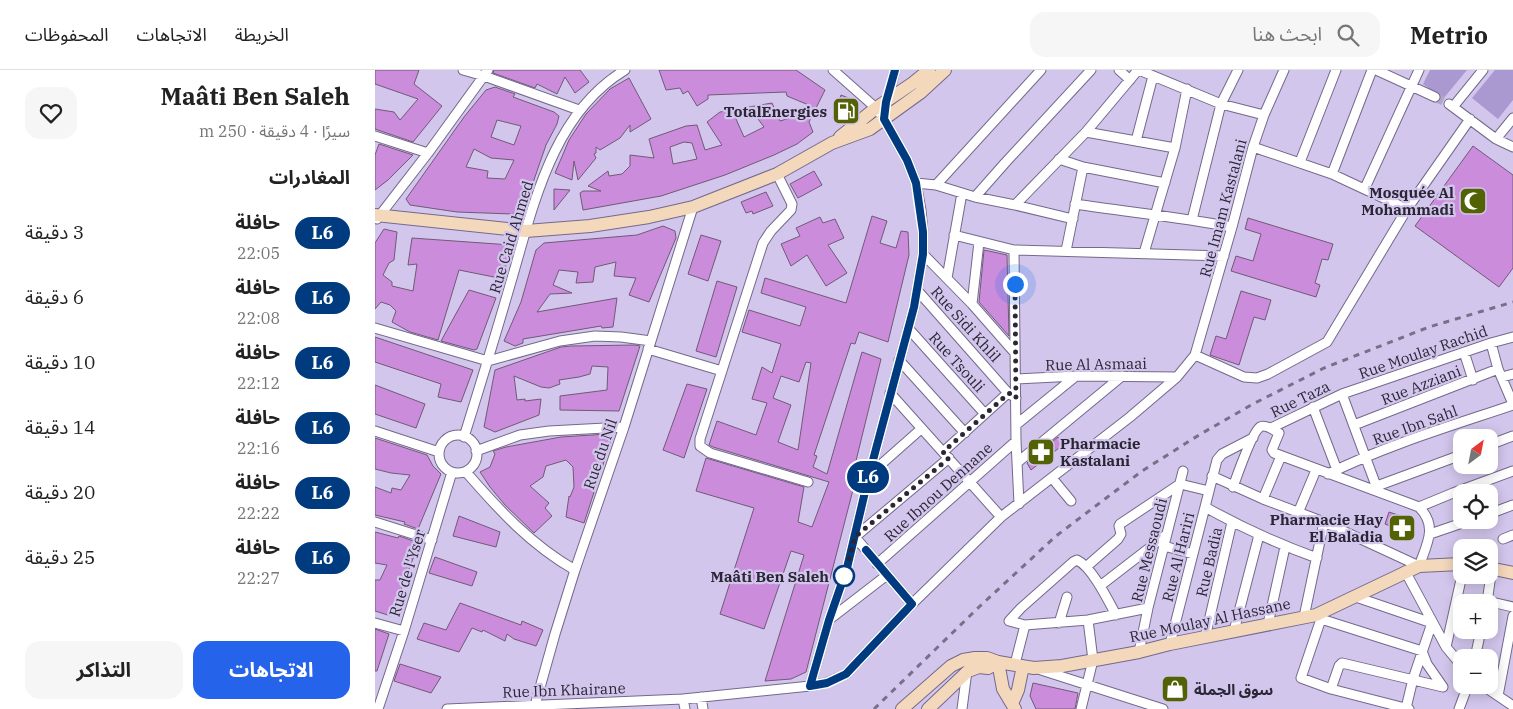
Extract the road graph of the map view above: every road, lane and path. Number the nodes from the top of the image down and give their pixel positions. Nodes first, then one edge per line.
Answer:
1 (463, 70) edge
2 (605, 70) edge
3 (625, 70) edge
4 (833, 70) edge
5 (895, 70) edge
6 (929, 70) edge
7 (945, 70) edge
8 (1041, 70) edge
9 (1091, 70) edge
10 (1119, 70) edge
11 (1138, 70) edge
12 (1238, 70) edge
13 (1284, 70) edge
14 (1335, 70) edge
15 (1372, 70) edge
16 (1376, 70) edge
17 (1418, 70) edge
18 (1483, 70) edge
19 (486, 73) edge
20 (1153, 76) junction
21 (612, 78) junction
22 (1130, 80) junction
23 (1411, 86) junction
24 (1187, 89) junction
25 (1435, 97) tunnel mouth
26 (1221, 104) junction
27 (881, 105) junction
28 (579, 110) junction
29 (1264, 115) junction
30 (1513, 118) edge
31 (884, 119) junction
32 (1470, 119) junction
33 (1086, 132) junction
34 (375, 136) edge
35 (1496, 139) junction
36 (1136, 141) junction
37 (832, 143) junction
38 (1253, 146) junction
39 (1513, 147) edge
40 (1175, 148) junction
41 (428, 153) junction
42 (1059, 159) junction
43 (1300, 162) junction
44 (1083, 167) junction
45 (777, 174) junction
46 (1332, 174) junction
47 (916, 183) junction
48 (1165, 183) junction
49 (936, 186) junction
50 (1365, 188) junction
51 (962, 193) junction
52 (975, 197) junction
53 (1075, 204) junction
54 (1015, 205) junction
55 (693, 208) junction
56 (1407, 209) junction
57 (1155, 216) junction
58 (376, 217) edge
59 (1073, 219) junction
60 (1192, 220) junction
61 (1233, 228) junction
62 (526, 231) junction
63 (954, 236) junction
64 (979, 242) junction
65 (1014, 250) junction
66 (1066, 251) junction
67 (1144, 253) junction
68 (923, 254) junction
69 (1225, 256) junction
70 (947, 278) junction
71 (917, 290) junction
72 (972, 304) junction
73 (375, 328) edge
74 (908, 328) junction
75 (1513, 337) edge
76 (1491, 343) junction
77 (649, 345) junction
78 (1464, 352) junction
79 (1015, 353) junction
80 (1195, 355) junction
81 (899, 360) junction
82 (488, 361) junction
83 (722, 371) junction
84 (1500, 373) junction
85 (1513, 374) edge
86 (1076, 376) junction
87 (1122, 376) junction
88 (1177, 377) junction
89 (1016, 379) junction
90 (1473, 380) junction
91 (890, 393) junction
92 (1342, 394) junction
93 (1012, 395) junction
94 (1513, 405) edge
95 (1313, 407) junction
96 (985, 414) junction
97 (1017, 424) junction
98 (1354, 425) junction
99 (623, 427) junction
100 (1271, 428) junction
101 (921, 429) junction
102 (375, 431) edge
103 (965, 433) junction
104 (1513, 436) edge
105 (464, 437) junction
106 (1253, 438) junction
107 (1016, 441) junction
108 (1498, 442) edge
109 (476, 451) junction
110 (439, 452) junction
111 (946, 455) junction
112 (1281, 456) junction
113 (1365, 458) junction
114 (1453, 458) edge
115 (1018, 462) junction
116 (1315, 470) junction
117 (1183, 471) dead end
118 (1513, 471) edge
119 (452, 472) junction
120 (466, 472) junction
121 (1333, 472) junction
122 (869, 475) junction
123 (1213, 476) junction
124 (1052, 478) junction
125 (808, 482) dead end
126 (970, 482) junction
127 (1180, 484) junction
128 (1233, 486) junction
129 (1377, 489) junction
130 (1209, 491) junction
131 (1071, 500) dead end
132 (1263, 500) junction
133 (1019, 504) junction
134 (1513, 505) edge
135 (1205, 507) junction
136 (1419, 507) junction
137 (1498, 511) edge
138 (1298, 513) junction
139 (1001, 517) junction
140 (375, 522) edge
141 (1232, 522) junction
142 (1324, 522) junction
143 (1453, 526) edge
144 (1431, 534) junction
145 (1166, 535) junction
146 (1259, 535) junction
147 (1513, 535) edge
148 (855, 537) junction
149 (1503, 539) dead end
150 (432, 540) junction
151 (1164, 546) junction
152 (1285, 547) junction
153 (1193, 554) junction
154 (1317, 558) junction
155 (877, 564) junction
156 (1453, 564) edge
157 (1419, 566) junction
158 (1086, 567) junction
159 (575, 570) junction
160 (1498, 570) edge
161 (1405, 572) junction
162 (1513, 573) edge
163 (887, 575) junction
164 (1460, 584) edge
165 (1100, 586) junction
166 (1353, 596) junction
167 (1067, 597) dead end
168 (912, 604) junction
169 (1498, 604) edge
170 (1513, 607) edge
171 (1148, 608) junction
172 (1116, 615) junction
173 (1513, 616) edge
174 (1314, 617) junction
175 (829, 620) junction
176 (1088, 620) junction
177 (375, 622) edge
178 (1059, 623) junction
179 (1432, 623) junction
180 (1268, 624) junction
181 (1025, 625) junction
182 (404, 631) junction
183 (1234, 631) junction
184 (1205, 638) junction
185 (1170, 644) junction
186 (1446, 647) junction
187 (1422, 651) junction
188 (1139, 652) junction
189 (1453, 656) edge
190 (1093, 660) junction
191 (998, 662) junction
192 (1024, 666) junction
193 (967, 671) junction
194 (1413, 679) junction
195 (1087, 684) junction
196 (810, 686) junction
197 (1331, 689) junction
198 (1465, 694) edge
199 (1495, 694) edge
200 (1498, 696) junction
201 (701, 697) junction
202 (683, 699) junction
203 (1513, 706) edge
204 (535, 707) edge
205 (1013, 707) edge
206 (378, 709) edge
207 (447, 709) edge
208 (685, 709) edge
209 (703, 709) edge
210 (902, 709) edge
211 (928, 709) edge
212 (962, 709) edge
213 (1081, 709) edge
214 (1163, 709) edge
215 (1407, 709) edge
216 (1459, 709) edge

1 - 19 street
2 - 21 street
3 - 21 street, Rue Caid Ahmed
4 - 27 street
5 - 27 street
6 - 27 street
7 - 31 street
8 - 49 street
9 - 52 street
10 - 22 street
11 - 20 street
11 - 22 street
12 - 26 street
13 - 29 street, Rue Imam Kastalani
14 - 43 street
15 - 46 street
16 - 23 street
17 - 23 street
18 - 32 street
19 - 28 street
19 - 41 street
20 - 24 street
20 - 36 street
21 - 28 street, Rue Caid Ahmed
22 - 33 street
23 - 25 street
23 - 50 street
24 - 26 street
24 - 40 street
26 - 29 street
26 - 60 street
27 - 31 street
27 - 37 street
28 - 62 street, Rue Caid Ahmed
29 - 38 street, Rue Imam Kastalani
30 - 35 street
31 - 37 street
31 - 47 street
32 - 35 street
32 - 56 street
33 - 36 street
33 - 42 street
34 - 41 street
35 - 39 street
36 - 40 street
37 - 45 street
38 - 43 street
38 - 61 street, Rue Imam Kastalani
40 - 48 street
41 - 58 street
42 - 44 street
42 - 54 street
43 - 46 street
44 - 48 street
44 - 53 street
45 - 55 street
45 - 83 street
46 - 50 street
47 - 49 street
47 - 68 street
48 - 57 street
49 - 51 street
50 - 56 street
51 - 52 street
51 - 63 street
52 - 54 street
53 - 57 street
53 - 59 street
54 - 59 street
55 - 62 street
55 - 77 street, Rue du Nil
56 - 80 street
57 - 60 street
57 - 67 street
58 - 62 street
59 - 66 street
60 - 61 street
61 - 69 street, Rue Imam Kastalani
62 - 82 street, Rue Caid Ahmed
63 - 64 street
63 - 70 street
64 - 65 street
64 - 72 street
65 - 66 street
65 - 79 street
66 - 67 street
67 - 69 street
68 - 70 street
68 - 71 street
69 - 80 street, Rue Imam Kastalani
70 - 72 street
71 - 74 street
71 - 93 street, Rue Sidi Khlil
72 - 79 street
73 - 82 street
74 - 81 street
74 - 96 street, Rue Tsouli
75 - 76 street, Rue Moulay Rachid
76 - 78 street, Rue Moulay Rachid
76 - 84 street
77 - 82 street
77 - 83 street
77 - 99 street, Rue du Nil
78 - 90 street
78 - 92 street, Rue Moulay Rachid
79 - 89 street
80 - 88 street, Rue Ibn Khairane
81 - 91 street
81 - 103 street
82 - 105 street, Rue Caid Ahmed
83 - 125 street
84 - 85 street, Rue Azziani
84 - 90 street, Rue Azziani
84 - 94 street
86 - 87 street, Rue Al Asmaai
86 - 89 street, Rue Al Asmaai
86 - 97 street
87 - 88 street, Rue Al Asmaai
87 - 115 street
88 - 124 street, Rue Ibn Khairane
89 - 93 street
90 - 98 street, Rue Azziani
91 - 101 street
91 - 122 street
92 - 95 street, Rue Taza
92 - 98 street
93 - 96 street
93 - 97 street
94 - 113 street, Rue Ibn Sahl
95 - 100 street, Rue Taza
95 - 121 street
96 - 103 street
97 - 107 street
98 - 113 street
99 - 109 street
99 - 159 street, Rue du Nil
100 - 106 street
100 - 112 street
101 - 111 street
101 - 122 street
102 - 110 street
103 - 111 street
104 - 108 street
105 - 109 street
105 - 110 street
106 - 123 street, Rue Al Hariri
106 - 128 street
107 - 115 street
107 - 126 street, Rue Ibnou Dennane
109 - 120 street
110 - 119 street
111 - 126 street
111 - 148 street
112 - 116 street
112 - 132 street
113 - 121 street, Rue Ibn Sahl
113 - 129 street
114 - 129 street
115 - 133 street
116 - 121 street
116 - 138 street
117 - 127 street, Rue Messaoudi
118 - 136 street
119 - 120 street
119 - 150 street, Rue de l'Yser
120 - 159 street
121 - 129 street
122 - 148 street
123 - 128 street
123 - 130 street, Rue Al Hariri
124 - 131 street
124 - 133 street, Rue Ibn Khairane
126 - 139 street
126 - 155 street, Rue Ibnou Dennane
127 - 130 street
127 - 145 street, Rue Messaoudi
127 - 158 street
128 - 132 street
129 - 136 street
130 - 135 street, Rue Al Hariri
132 - 138 street
133 - 139 street, Rue Ibn Khairane
134 - 137 street
135 - 141 street
135 - 153 street, Rue Al Hariri
136 - 144 street
138 - 142 street
139 - 168 street, Rue Ibn Khairane
140 - 150 street
141 - 146 street
141 - 184 street, Rue Badia
142 - 154 street
142 - 157 street
143 - 144 street
144 - 157 street
145 - 151 street, Rue Messaoudi
145 - 165 street
146 - 152 street
146 - 183 street
147 - 149 street
148 - 155 street
148 - 175 street
150 - 182 street, Rue de l'Yser
151 - 153 street
151 - 171 street, Rue Messaoudi
152 - 154 street
152 - 180 street
153 - 185 street, Rue Al Hariri
154 - 174 street
155 - 163 street
156 - 157 street
157 - 161 street, Rue Moulay Al Hassane
158 - 165 street
158 - 181 street
159 - 204 street, Rue du Nil
160 - 162 street
161 - 166 street, Rue Moulay Al Hassane
161 - 179 street
163 - 168 street
163 - 175 street
164 - 186 street
165 - 172 street
166 - 174 street, Rue Moulay Al Hassane
166 - 179 street
167 - 178 street
168 - 196 street, Rue Ibn Khairane
169 - 170 street
171 - 172 street
171 - 188 street, Rue Messaoudi
172 - 176 street
173 - 200 street
174 - 180 street, Rue Moulay Al Hassane
174 - 187 street
174 - 197 street
175 - 196 street
176 - 178 street
176 - 190 street
177 - 182 street
178 - 181 street
179 - 186 street
179 - 187 street
180 - 183 street, Rue Moulay Al Hassane
181 - 192 street
182 - 206 street, Rue de l'Yser
183 - 184 street, Rue Moulay Al Hassane
184 - 185 street, Rue Moulay Al Hassane
185 - 188 street, Rue Moulay Al Hassane
186 - 189 street
187 - 194 street
187 - 194 street
188 - 190 street, Rue Moulay Al Hassane
190 - 192 street, Rue Moulay Al Hassane
190 - 195 street
191 - 192 street, Rue Moulay Al Hassane
191 - 193 street
191 - 205 street
191 - 210 street, Rue Moulay Al Hassane
192 - 195 street
192 - 205 street
193 - 211 street
193 - 212 street
194 - 197 street
194 - 215 street
195 - 213 street
195 - 214 street
196 - 201 street, Rue Ibn Khairane
197 - 215 street
198 - 216 street
199 - 200 street
200 - 203 street
201 - 202 street, Rue Ibn Khairane
201 - 209 street
202 - 204 street, Rue Ibn Khairane
202 - 208 street
204 - 207 street, Rue Ibn Khairane

